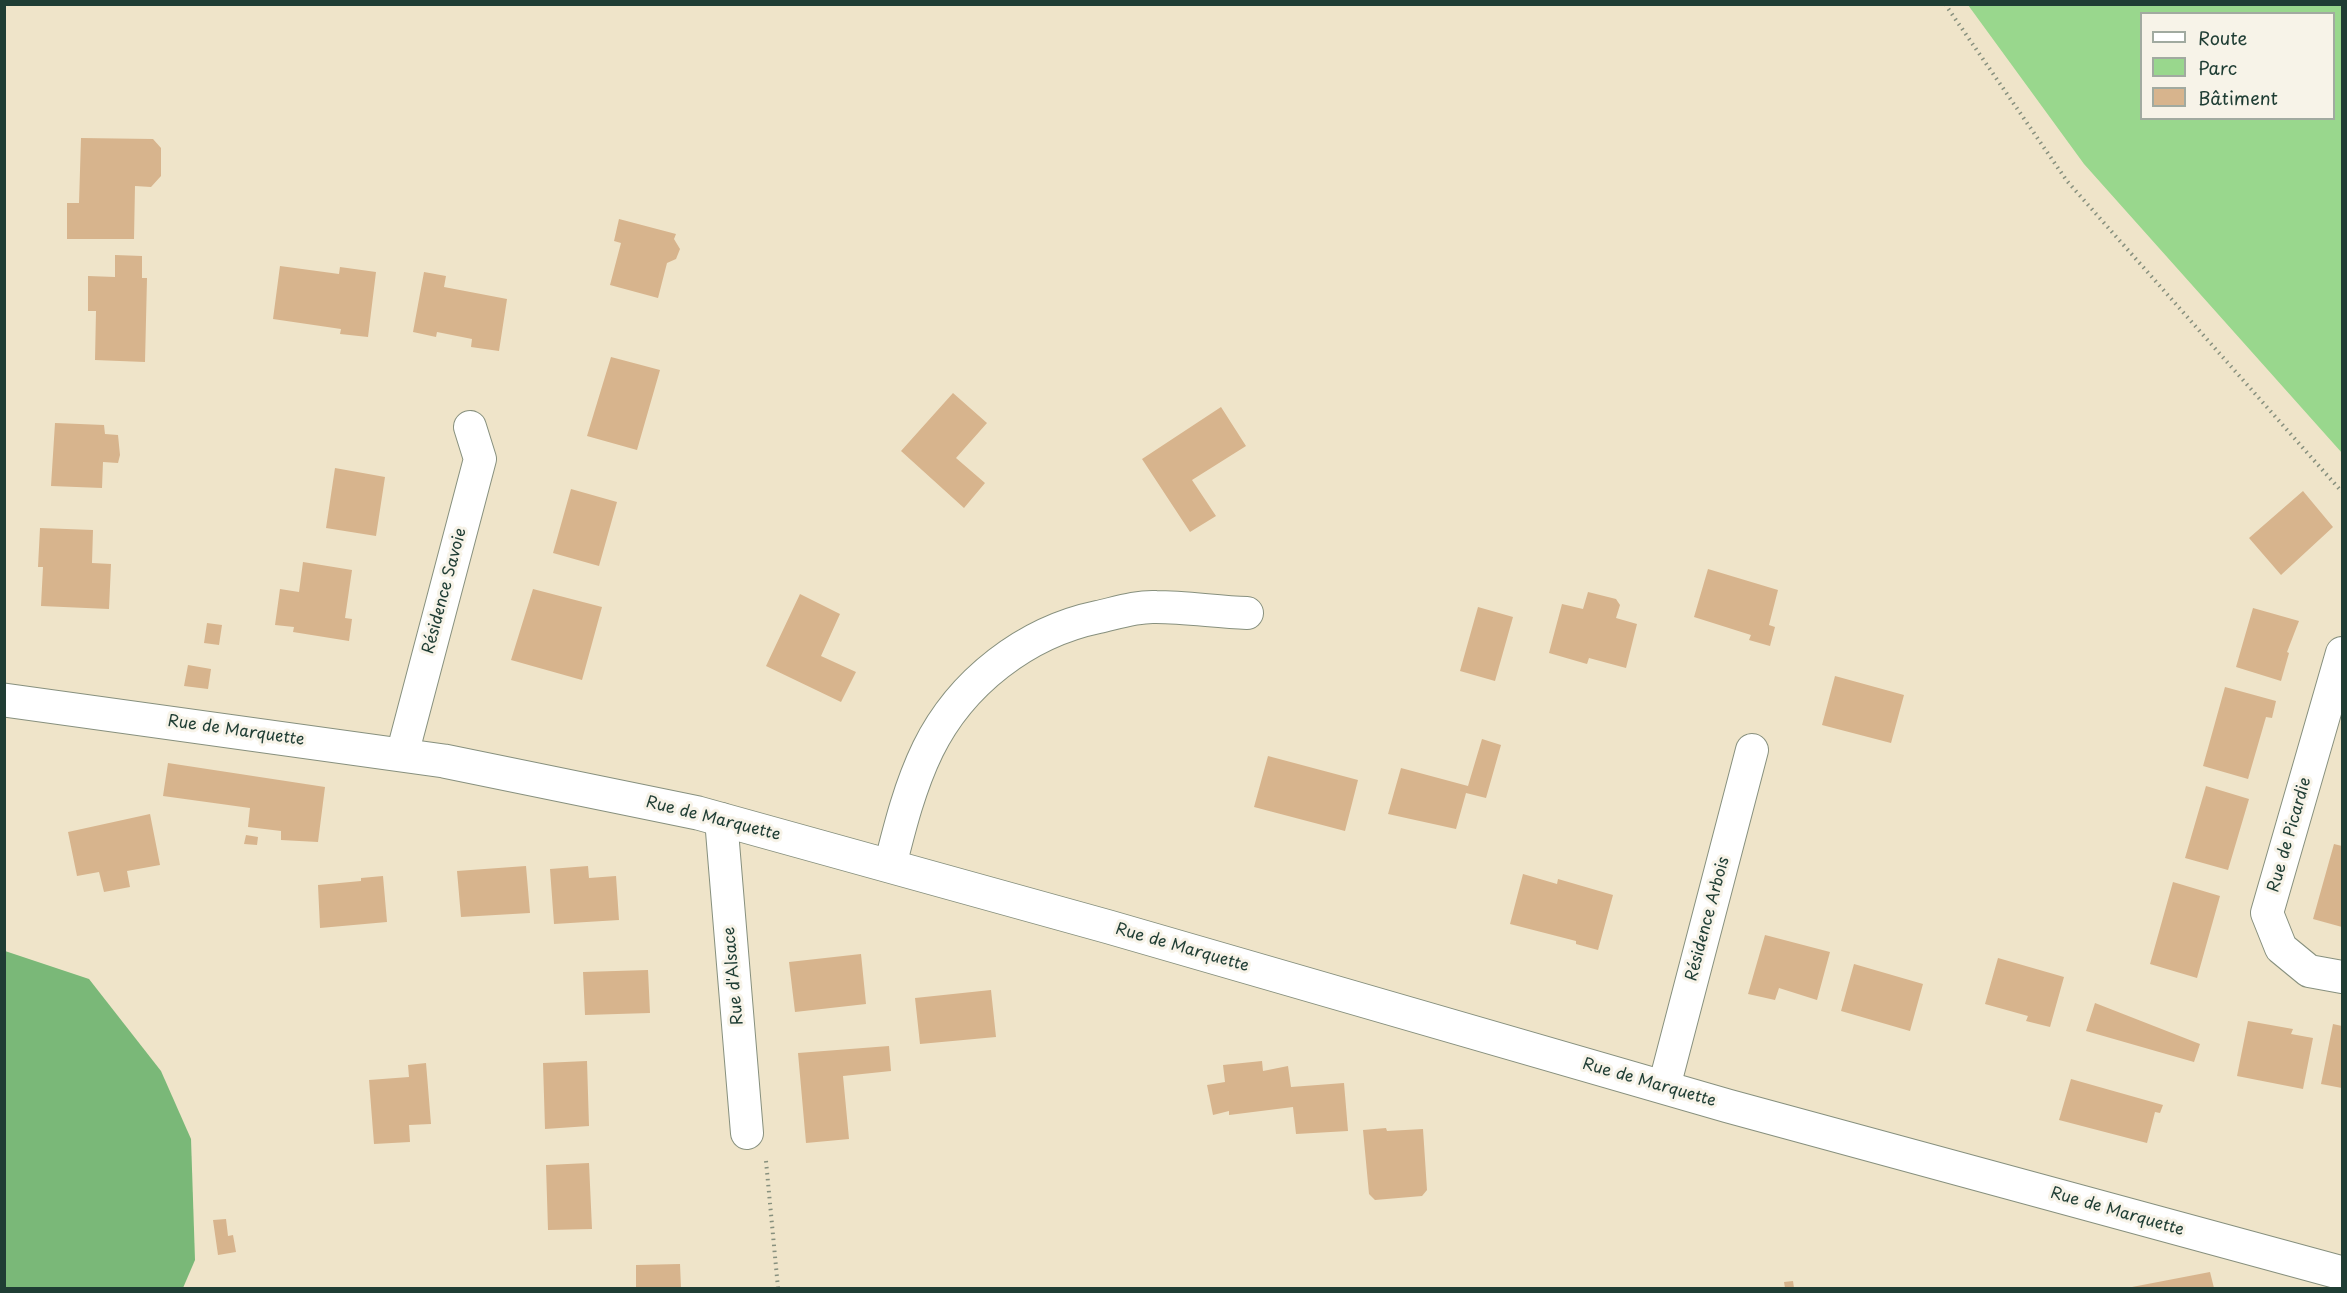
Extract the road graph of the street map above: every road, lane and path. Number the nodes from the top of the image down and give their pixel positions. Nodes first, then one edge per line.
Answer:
1 (1945, 4) edge
2 (470, 427) dead end
3 (2343, 492) edge
4 (1247, 614) dead end
5 (2343, 653) edge
6 (4, 700) edge
7 (1752, 750) dead end
8 (402, 755) junction
9 (721, 819) junction
10 (890, 866) junction
11 (2343, 977) edge
12 (1664, 1087) junction
13 (747, 1133) joint
14 (2343, 1273) edge
15 (778, 1288) edge

1 - 3 path
2 - 8 street, Résidence Savoie
4 - 10 street
5 - 11 street, Rue de Picardie
6 - 8 street, Rue de Marquette
7 - 12 street, Résidence Arbois
8 - 9 street, Rue de Marquette
9 - 10 street, Rue de Marquette
9 - 13 street, Rue d'Alsace
10 - 12 street, Rue de Marquette
12 - 14 street, Rue de Marquette
13 - 15 path

